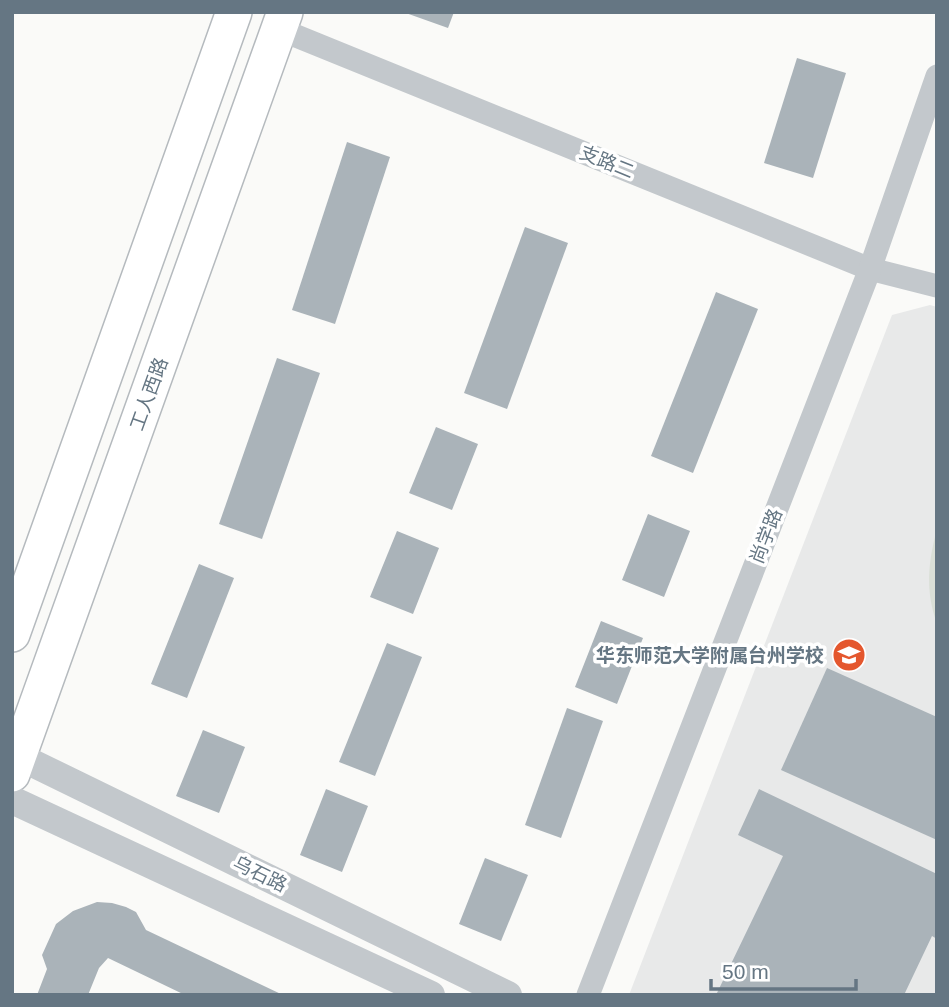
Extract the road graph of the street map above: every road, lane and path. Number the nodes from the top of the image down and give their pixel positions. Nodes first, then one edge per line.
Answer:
1 (234, 12) edge
2 (282, 21) edge
3 (937, 76) edge
4 (870, 269) junction
5 (937, 286) edge
6 (12, 634) edge
7 (15, 763) edge
8 (12, 800) edge
9 (431, 995) edge
10 (508, 995) edge
11 (588, 995) edge

1 - 6 main road
2 - 4 street, 支路二
2 - 7 main road, 工人西路
3 - 4 street, 尚学路
4 - 5 street, 支路二
4 - 11 street, 尚学路
7 - 10 street, 乌石路
8 - 9 street, 乌石路

